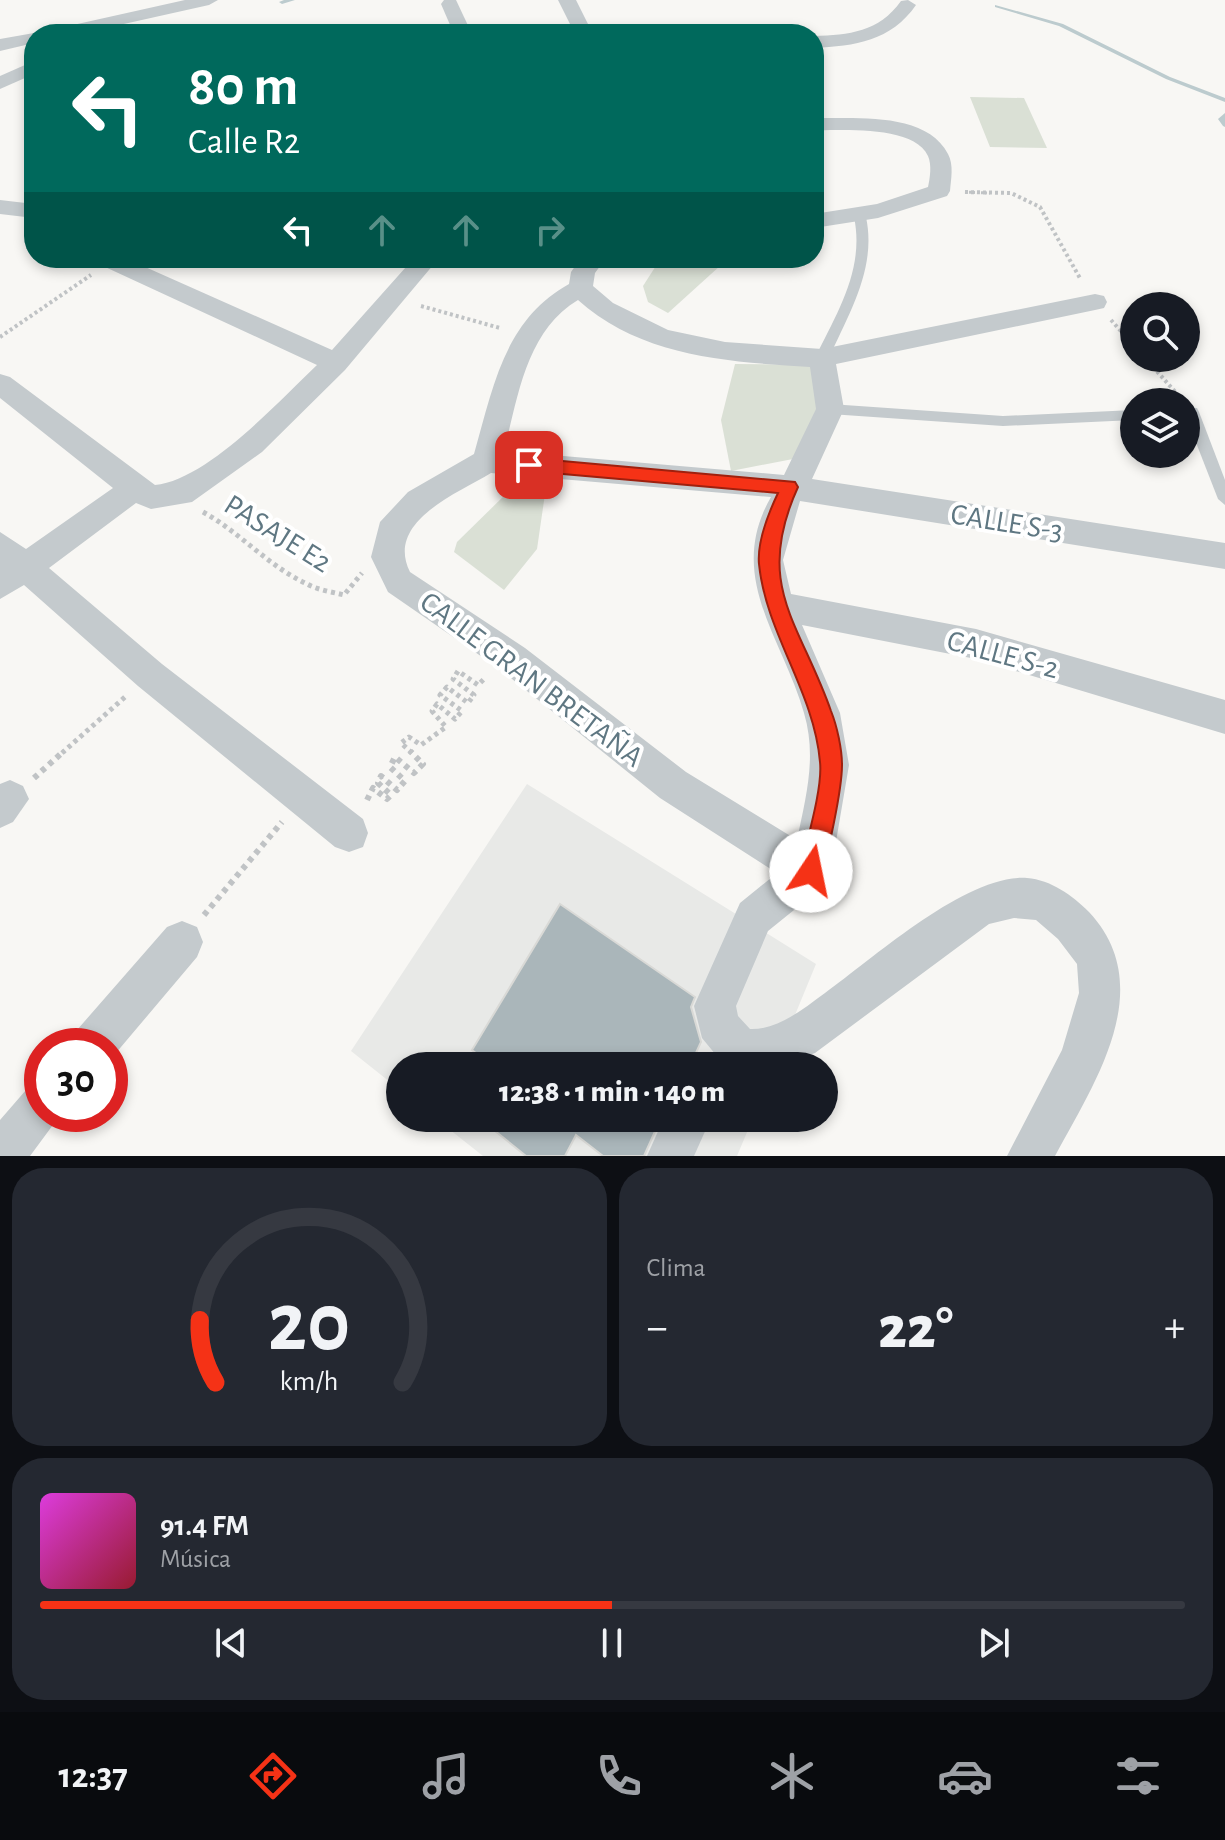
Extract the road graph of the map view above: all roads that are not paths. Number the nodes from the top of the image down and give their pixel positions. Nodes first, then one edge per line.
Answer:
1 (209, 0) edge
2 (567, 0) edge
3 (450, 4) dead end
4 (907, 5) dead end
5 (125, 24) edge
6 (459, 24) edge
7 (579, 24) edge
8 (24, 40) edge
9 (824, 41) edge
10 (0, 45) edge
11 (24, 72) edge
12 (0, 83) edge
13 (824, 125) edge
14 (0, 207) edge
15 (24, 210) edge
16 (860, 217) junction
17 (824, 220) edge
18 (126, 268) edge
19 (419, 268) edge
20 (586, 268) edge
21 (580, 288) junction
22 (1095, 302) road end
23 (822, 358) junction
24 (336, 363) junction
25 (0, 384) edge
26 (830, 409) junction
27 (1120, 416) edge
28 (1200, 433) edge
29 (487, 461) junction
30 (789, 487) junction
31 (135, 488) junction
32 (1225, 499) edge
33 (1225, 556) edge
34 (9, 565) edge
35 (777, 606) junction
36 (1225, 717) edge
37 (349, 833) road end
38 (811, 871) junction
39 (182, 942) road end
40 (108, 1028) edge
41 (720, 1052) edge
42 (24, 1127) edge
43 (681, 1132) edge
44 (0, 1155) edge
45 (670, 1156) edge
46 (1030, 1156) edge

1 - 5 street
2 - 7 street
3 - 6 street
4 - 9 street
8 - 10 street
11 - 12 street
13 - 16 street
14 - 15 street
16 - 17 street
16 - 23 lane
18 - 24 street
19 - 24 street
20 - 21 street
21 - 23 street
21 - 29 street
22 - 23 street
23 - 26 street
24 - 31 street
25 - 31 street
26 - 27 lane
26 - 30 street
28 - 32 lane
29 - 30 street, CALLE S-3
29 - 38 street, CALLE GRAN BRETAÑA
30 - 33 street, CALLE S-3
30 - 35 street
31 - 34 street
34 - 37 street
35 - 36 street, CALLE S-2
35 - 38 street
38 - 41 street
39 - 40 street
41 - 46 street
42 - 44 street
43 - 45 street

